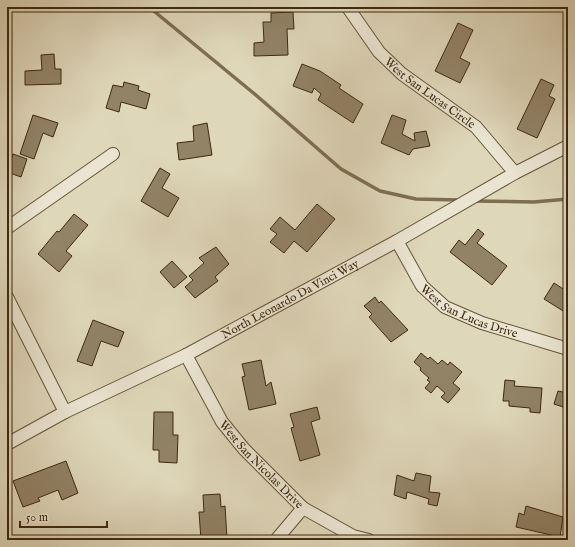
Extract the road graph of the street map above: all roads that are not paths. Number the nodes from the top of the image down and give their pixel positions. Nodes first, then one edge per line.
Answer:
1 (349, 9) dead end
2 (568, 146) edge
3 (113, 154) dead end
4 (516, 173) junction
5 (7, 228) edge
6 (396, 241) junction
7 (7, 297) edge
8 (568, 349) edge
9 (186, 355) junction
10 (65, 412) junction
11 (7, 444) edge
12 (303, 508) junction
13 (276, 540) edge
14 (369, 540) edge

1 - 4 street, West San Lucas Circle
2 - 4 street, North Leonardo Da Vinci Way
3 - 5 street
4 - 6 street, North Leonardo Da Vinci Way
6 - 8 street, West San Lucas Drive
6 - 9 street, North Leonardo Da Vinci Way
7 - 10 street
9 - 10 street, North Leonardo Da Vinci Way
9 - 12 street, West San Nicolas Drive
10 - 11 street, North Leonardo Da Vinci Way
12 - 13 street
12 - 14 street, West San Nicolas Drive

